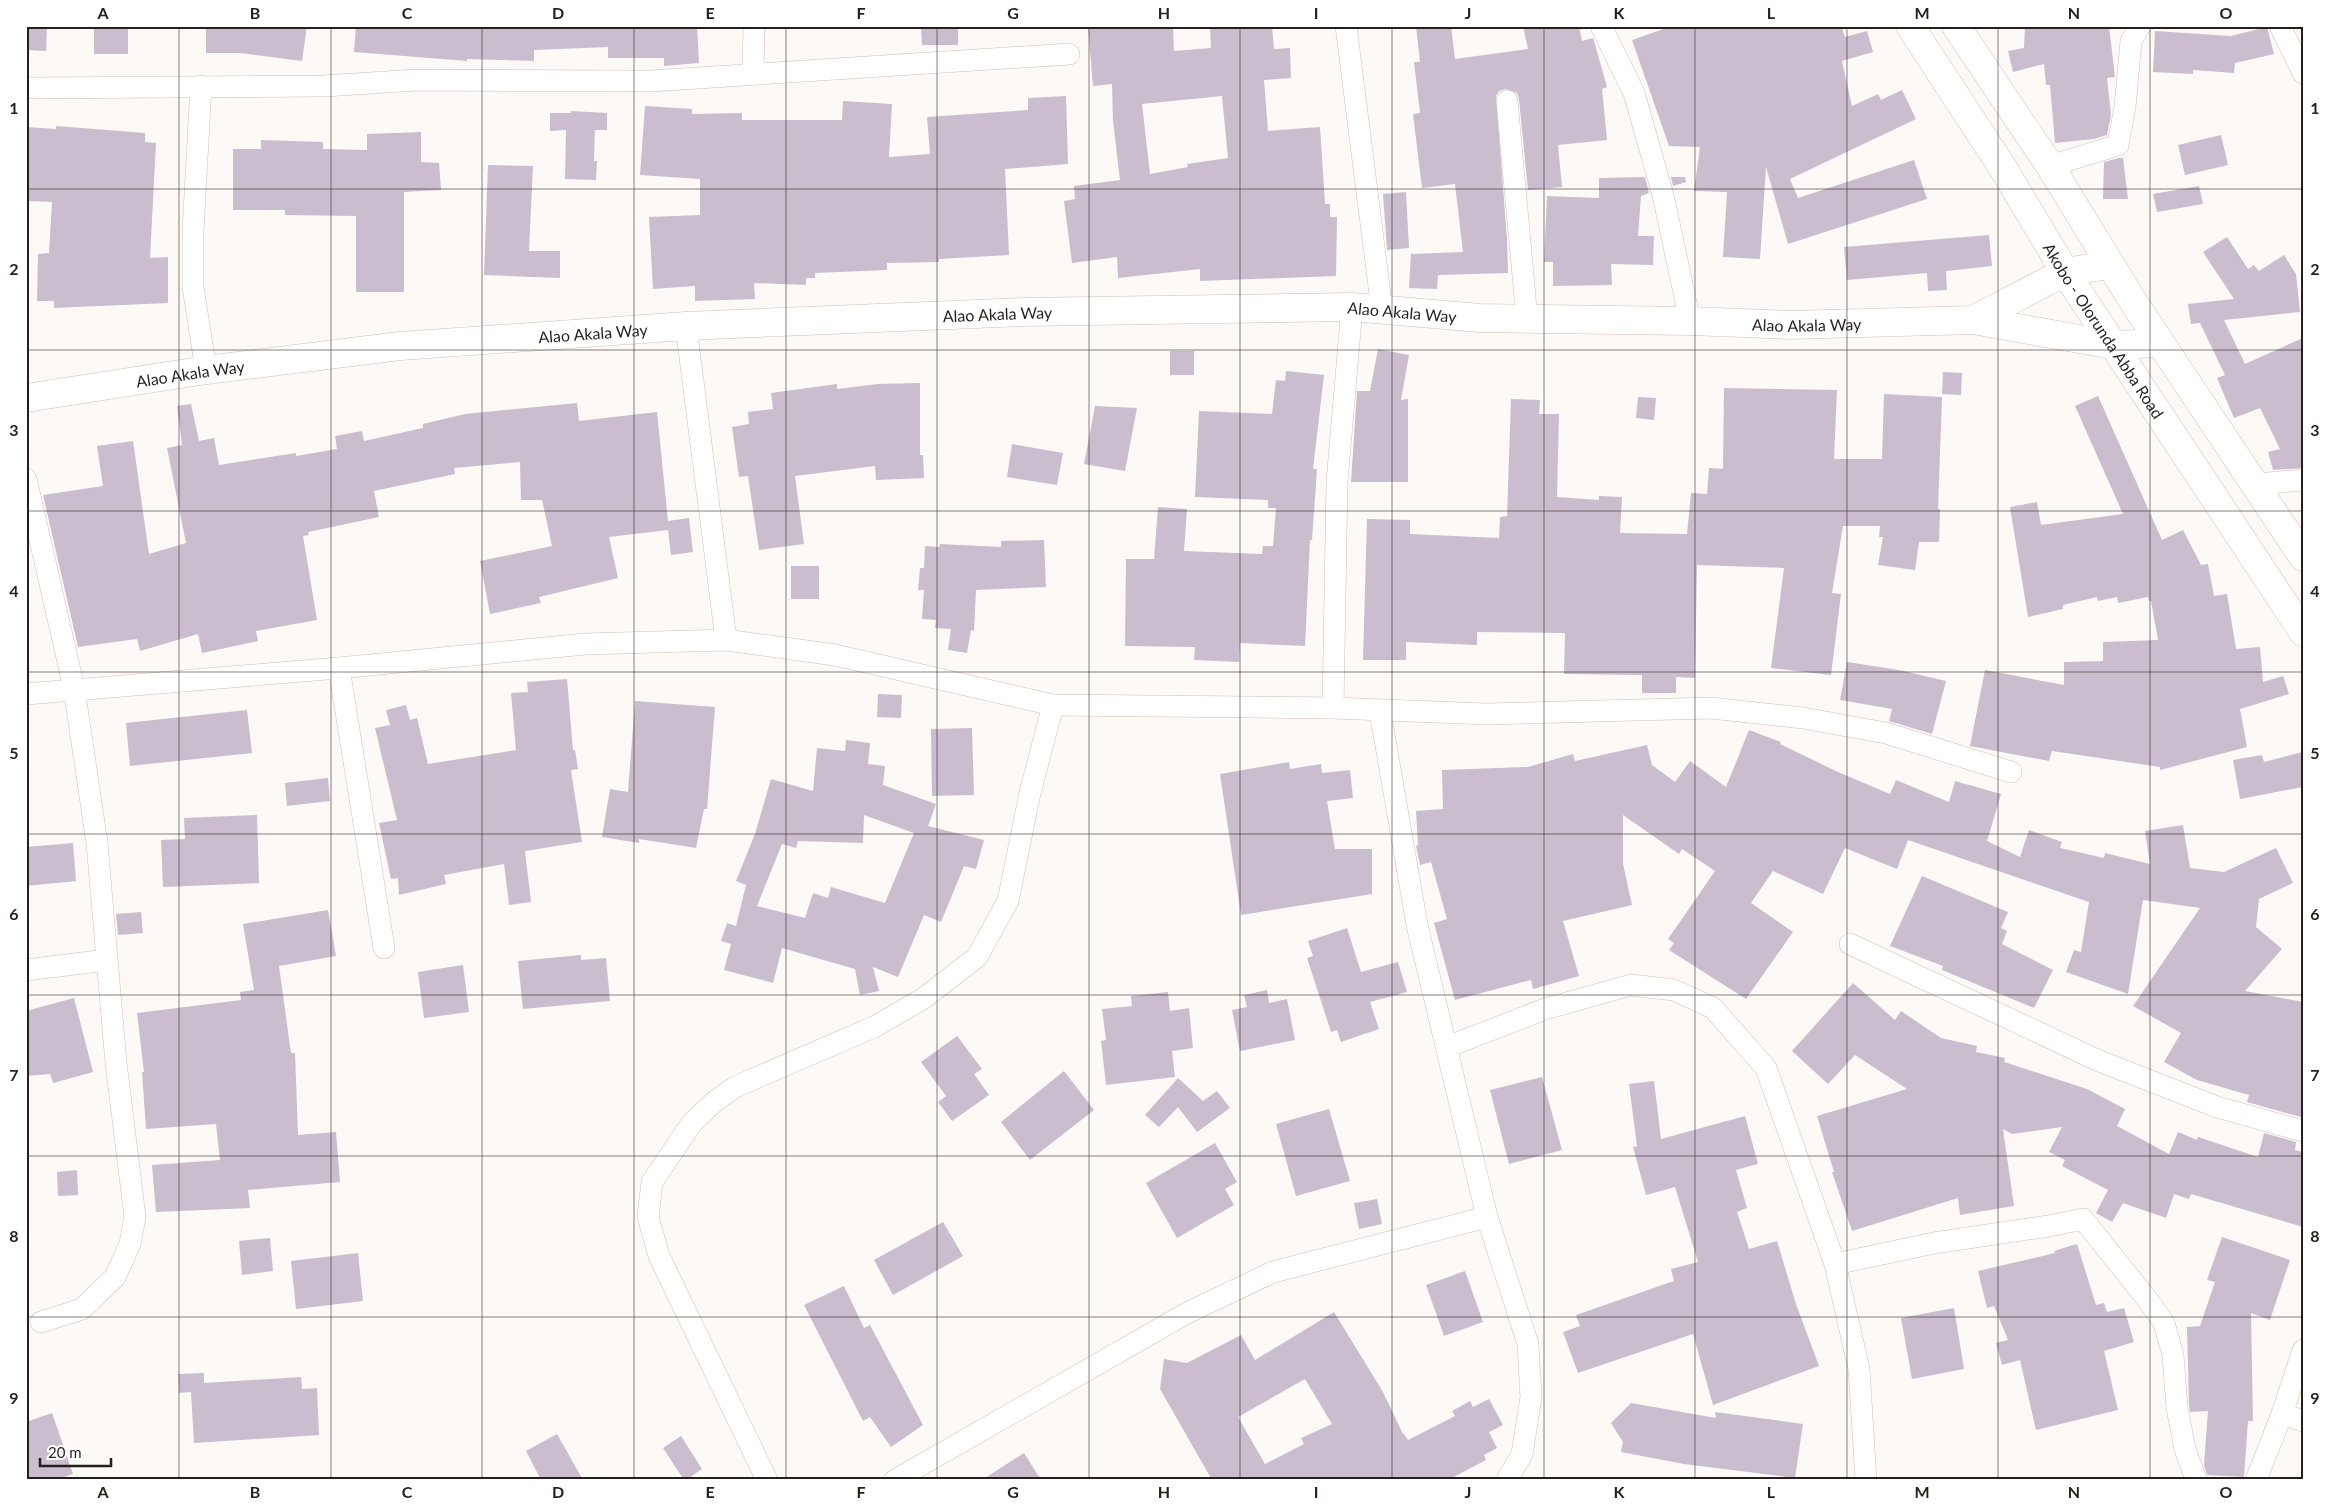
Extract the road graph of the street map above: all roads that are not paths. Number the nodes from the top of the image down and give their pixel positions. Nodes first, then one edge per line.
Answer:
1 (754, 26) edge
2 (1346, 26) edge
3 (1601, 26) edge
4 (1910, 26) edge
5 (1956, 26) edge
6 (2140, 26) edge
7 (2280, 26) edge
8 (1069, 54) dead end
9 (753, 73) junction
10 (2303, 73) edge
11 (201, 86) junction
12 (26, 88) edge
13 (1507, 101) dead end
14 (2050, 166) junction
15 (2109, 265) junction
16 (2065, 272) junction
17 (1352, 307) junction
18 (1382, 310) junction
19 (1527, 319) junction
20 (1973, 320) junction
21 (1690, 321) junction
22 (686, 326) junction
23 (2160, 343) junction
24 (2113, 346) junction
25 (206, 370) junction
26 (26, 398) edge
27 (26, 479) edge
28 (2303, 480) edge
29 (2255, 484) junction
30 (2303, 557) edge
31 (2303, 632) edge
32 (726, 640) junction
33 (339, 668) junction
34 (74, 688) junction
35 (26, 694) edge
36 (1053, 705) junction
37 (1334, 708) junction
38 (1380, 711) junction
39 (2011, 772) dead end
40 (1850, 944) dead end
41 (384, 948) dead end
42 (107, 960) junction
43 (26, 970) edge
44 (1447, 1046) junction
45 (2303, 1131) edge
46 (1487, 1217) junction
47 (1835, 1264) junction
48 (41, 1322) dead end
49 (2303, 1350) edge
50 (2282, 1414) junction
51 (2303, 1421) edge
52 (768, 1480) edge
53 (895, 1480) edge
54 (1507, 1480) edge
55 (1866, 1480) edge
56 (2196, 1480) edge
57 (2256, 1480) edge

1 - 9 street
2 - 18 street
3 - 21 street
4 - 16 street, Akobo - Olorunda Abba Road
5 - 14 street
6 - 14 street
7 - 10 street
8 - 9 street
9 - 11 street
11 - 12 street
11 - 25 street
13 - 19 street
14 - 15 street
15 - 16 street, Alao Akala Way
15 - 23 street
16 - 20 street, Alao Akala Way
16 - 24 street, Akobo - Olorunda Abba Road
17 - 18 street, Alao Akala Way
17 - 22 street, Alao Akala Way
17 - 37 street
18 - 19 street, Alao Akala Way
19 - 21 street, Alao Akala Way
20 - 21 street, Alao Akala Way
20 - 24 street, Alao Akala Way
22 - 25 street, Alao Akala Way
22 - 32 street
23 - 24 street, Alao Akala Way
23 - 29 street
24 - 31 street, Akobo - Olorunda Abba Road
25 - 26 street, Alao Akala Way
27 - 34 street
28 - 29 street
29 - 30 street
32 - 33 street
32 - 36 street
33 - 34 street
33 - 41 street
34 - 35 street
34 - 42 street
36 - 37 street
36 - 52 street
37 - 38 street
38 - 39 street
38 - 44 street
40 - 45 street
42 - 43 street
42 - 48 street
44 - 46 street
44 - 47 street
46 - 53 street
46 - 54 street
47 - 55 street
47 - 56 street
49 - 50 street
50 - 51 street
50 - 57 street

